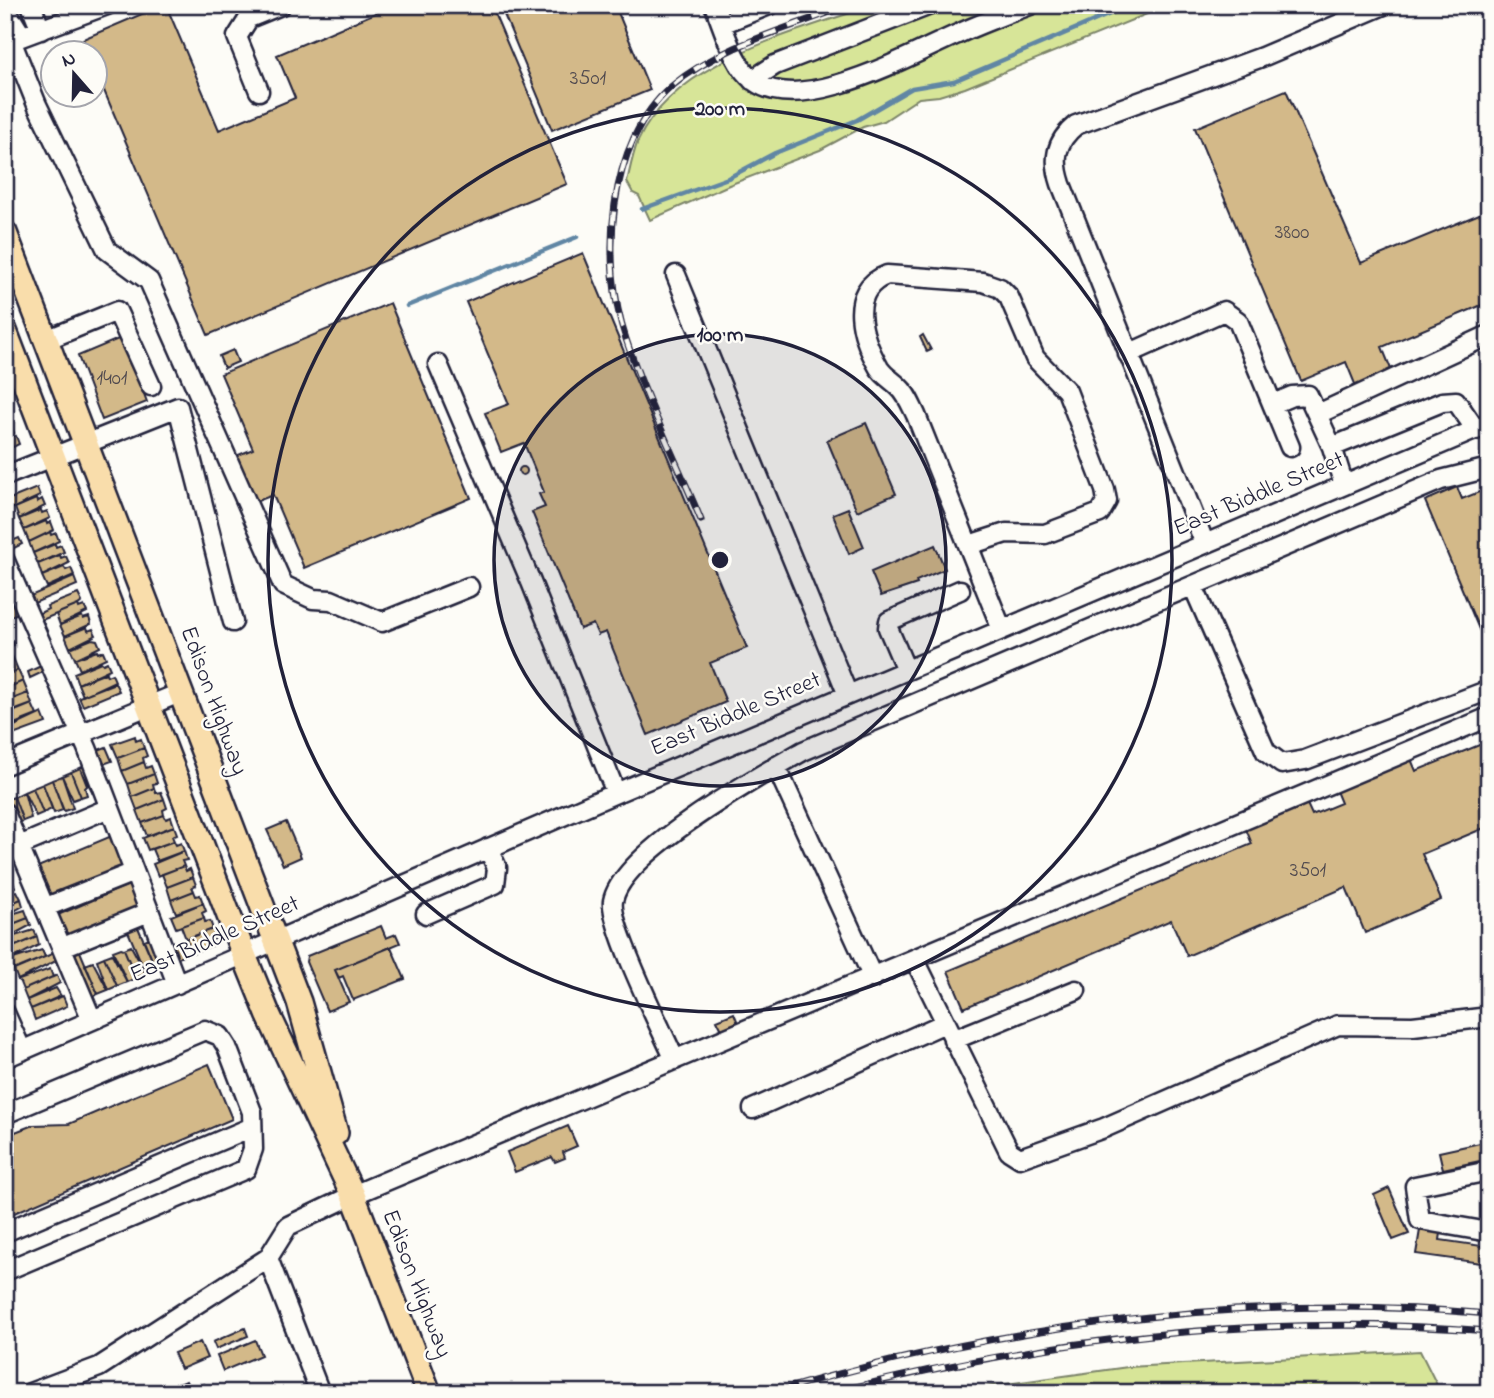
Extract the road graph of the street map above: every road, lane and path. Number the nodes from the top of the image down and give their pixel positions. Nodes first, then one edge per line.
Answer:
1 (107, 5) edge
2 (281, 5) edge
3 (714, 5) edge
4 (769, 5) edge
5 (930, 5) edge
6 (1030, 5) edge
7 (1384, 5) edge
8 (722, 24) junction
9 (17, 25) edge
10 (41, 30) junction
11 (752, 80) junction
12 (260, 91) dead end
13 (5, 233) edge
14 (676, 275) dead end
15 (5, 331) edge
16 (1489, 335) edge
17 (46, 340) junction
18 (1128, 354) junction
19 (438, 364) dead end
20 (151, 386) dead end
21 (1273, 404) junction
22 (1318, 414) junction
23 (1482, 427) edge
24 (86, 442) junction
25 (1290, 447) dead end
26 (1332, 447) junction
27 (53, 456) junction
28 (1489, 468) edge
29 (5, 476) edge
30 (1344, 485) junction
31 (1205, 544) junction
32 (969, 545) junction
33 (5, 561) edge
34 (1193, 586) junction
35 (470, 587) dead end
36 (960, 590) dead end
37 (233, 622) dead end
38 (1002, 630) junction
39 (906, 670) junction
40 (1489, 690) edge
41 (182, 692) junction
42 (848, 695) junction
43 (148, 705) junction
44 (1489, 716) edge
45 (79, 734) junction
46 (5, 765) edge
47 (776, 766) junction
48 (615, 793) junction
49 (109, 808) junction
50 (5, 813) edge
51 (19, 846) junction
52 (488, 848) junction
53 (134, 872) junction
54 (46, 907) junction
55 (149, 912) junction
56 (426, 914) dead end
57 (274, 940) junction
58 (63, 947) junction
59 (244, 955) junction
60 (915, 960) junction
61 (873, 978) junction
62 (177, 984) junction
63 (1076, 990) dead end
64 (5, 1013) edge
65 (1489, 1017) edge
66 (92, 1020) junction
67 (949, 1031) junction
68 (13, 1054) edge
69 (675, 1060) junction
70 (753, 1109) dead end
71 (5, 1114) edge
72 (252, 1127) junction
73 (1489, 1171) edge
74 (353, 1195) junction
75 (5, 1232) edge
76 (1489, 1233) edge
77 (268, 1258) junction
78 (5, 1271) edge
79 (30, 1393) edge
80 (320, 1393) edge
81 (429, 1393) edge

1 - 10 street
2 - 12 street
3 - 8 street
4 - 8 street
5 - 11 street
6 - 11 street
7 - 18 street
8 - 11 street
9 - 10 street
9 - 10 street
9 - 35 street
13 - 17 main road, Edison Highway
14 - 42 street
15 - 27 main road, Edison Highway
16 - 22 street
17 - 20 street
17 - 24 main road, Edison Highway
18 - 21 street
18 - 31 street
19 - 48 street
21 - 22 street
21 - 25 street
22 - 26 street
23 - 26 street
23 - 30 street, East Biddle Street
24 - 27 street
24 - 37 street
24 - 41 main road, Edison Highway
26 - 30 street
27 - 29 street
27 - 43 main road, Edison Highway
28 - 34 street
30 - 31 street, East Biddle Street
31 - 38 street, East Biddle Street
32 - 32 street
32 - 38 street
33 - 45 street
34 - 40 street
34 - 47 street
36 - 39 street
38 - 39 street, East Biddle Street
39 - 42 street, East Biddle Street
41 - 43 street
41 - 57 main road, Edison Highway
42 - 48 street, East Biddle Street
43 - 45 street
43 - 59 main road, Edison Highway
44 - 60 street
45 - 46 street
45 - 49 street
47 - 61 street
47 - 69 street
48 - 52 street, East Biddle Street
49 - 51 street
49 - 53 street
50 - 51 street
51 - 54 street
52 - 56 street
52 - 57 street, East Biddle Street
53 - 54 street
53 - 55 street
54 - 58 street
55 - 58 street
55 - 62 street
57 - 59 street, East Biddle Street
57 - 74 main road, Edison Highway
58 - 66 street
59 - 62 street, East Biddle Street
59 - 74 main road, Edison Highway
60 - 61 street
60 - 67 street
61 - 69 street
62 - 66 street, East Biddle Street
63 - 67 street
64 - 68 street
65 - 67 street
66 - 68 street, East Biddle Street
67 - 70 street
69 - 74 street
71 - 72 street
72 - 75 street
72 - 78 street
73 - 76 street
74 - 77 street
74 - 81 main road, Edison Highway
77 - 79 street
77 - 80 street

